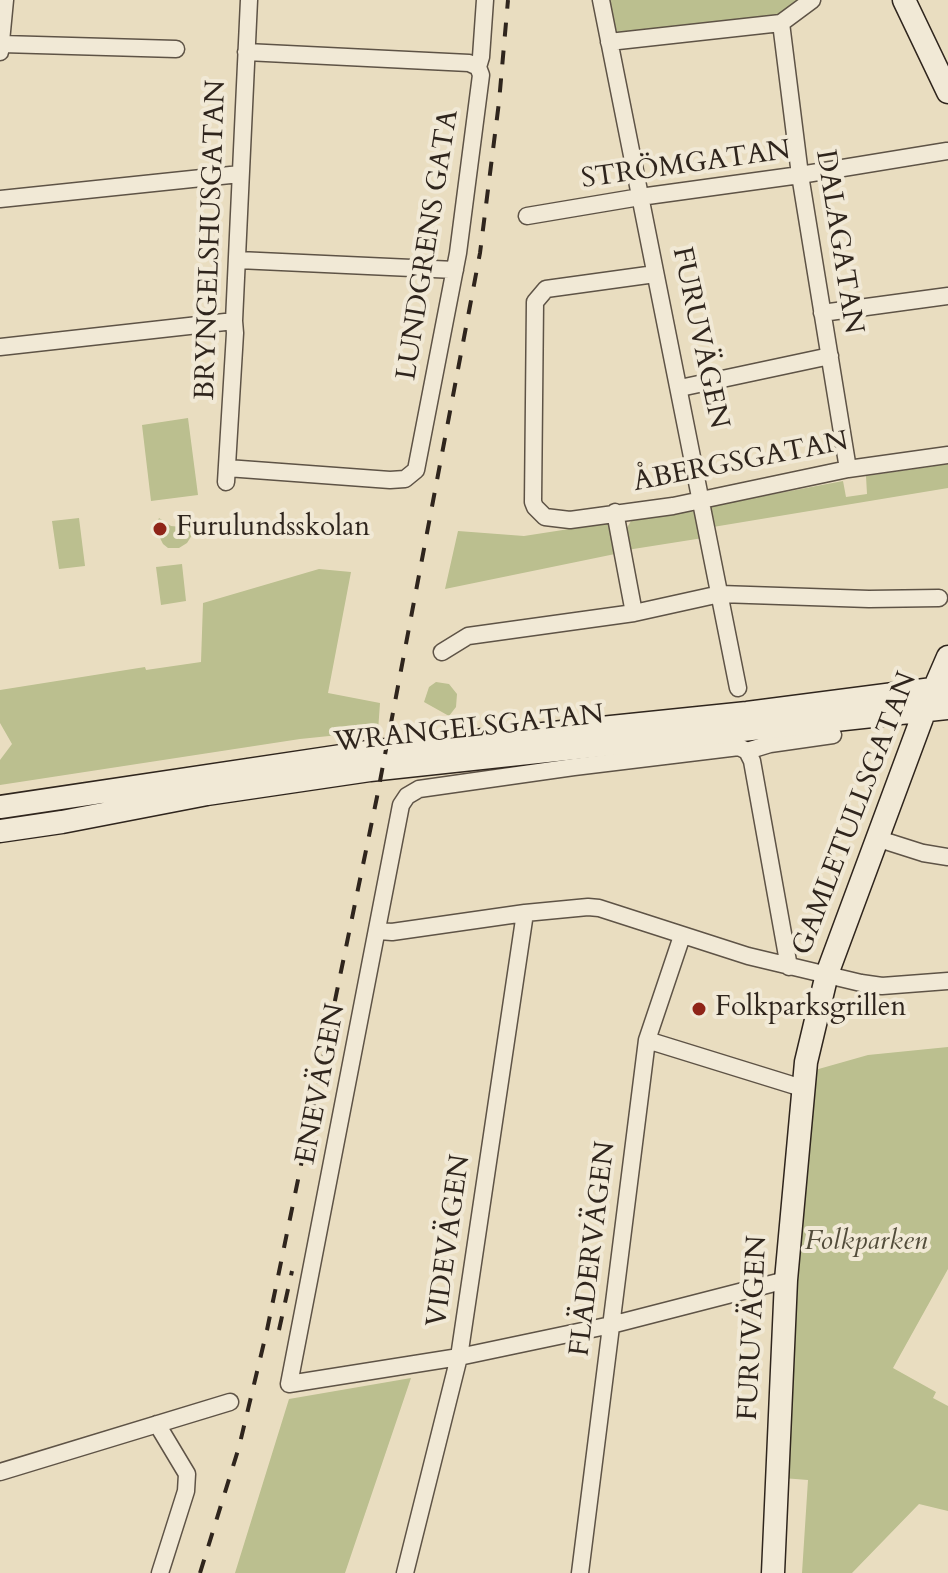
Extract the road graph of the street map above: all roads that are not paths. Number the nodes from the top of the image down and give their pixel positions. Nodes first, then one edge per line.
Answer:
1 (5, 0) edge
2 (249, 0) edge
3 (485, 0) edge
4 (601, 0) edge
5 (812, 0) edge
6 (904, 0) edge
7 (920, 0) edge
8 (781, 23) junction
9 (609, 42) junction
10 (1, 48) edge
11 (176, 49) dead end
12 (246, 52) junction
13 (948, 59) edge
14 (478, 67) junction
15 (948, 92) edge
16 (947, 151) edge
17 (240, 174) junction
18 (800, 175) junction
19 (640, 197) junction
20 (0, 199) edge
21 (527, 216) dead end
22 (238, 260) junction
23 (455, 270) junction
24 (655, 274) junction
25 (948, 296) edge
26 (822, 313) junction
27 (234, 321) junction
28 (0, 347) edge
29 (830, 356) junction
30 (680, 388) junction
31 (948, 455) edge
32 (848, 469) junction
33 (227, 475) joint
34 (701, 499) junction
35 (615, 512) junction
36 (720, 594) junction
37 (939, 598) dead end
38 (634, 613) junction
39 (442, 652) dead end
40 (948, 657) edge
41 (941, 687) edge
42 (738, 688) dead end
43 (948, 708) edge
44 (925, 710) junction
45 (833, 735) dead end
46 (747, 751) junction
47 (407, 796) joint
48 (0, 807) edge
49 (0, 831) edge
50 (879, 839) junction
51 (948, 857) edge
52 (525, 913) junction
53 (379, 931) junction
54 (682, 936) junction
55 (789, 967) junction
56 (827, 974) junction
57 (948, 981) edge
58 (647, 1040) junction
59 (802, 1088) junction
60 (786, 1280) junction
61 (611, 1325) junction
62 (459, 1357) junction
63 (230, 1402) dead end
64 (157, 1424) junction
65 (0, 1472) edge
66 (160, 1573) edge
67 (405, 1573) edge
68 (580, 1573) edge
69 (773, 1573) edge

1 - 10 street
2 - 12 street, BRYNGELSHUSGATAN
3 - 14 street, LUNDGRENS GATA
4 - 9 street, FURUVÄGEN
5 - 8 street
6 - 15 main road
7 - 13 main road
8 - 9 street
8 - 18 street, DALAGATAN
9 - 19 street, FURUVÄGEN
10 - 11 street
12 - 14 street
12 - 17 street, BRYNGELSHUSGATAN
14 - 23 street, LUNDGRENS GATA
16 - 18 street, STRÖMGATAN
17 - 20 street
17 - 22 street, BRYNGELSHUSGATAN
18 - 19 street, STRÖMGATAN
18 - 26 street, DALAGATAN
19 - 21 street, STRÖMGATAN
19 - 24 street, FURUVÄGEN
22 - 23 street
22 - 27 street, BRYNGELSHUSGATAN
23 - 33 street, LUNDGRENS GATA
24 - 30 street, FURUVÄGEN
24 - 35 street, ÅBERGSGATAN
25 - 26 street
26 - 29 street, DALAGATAN
27 - 28 street
27 - 33 street, BRYNGELSHUSGATAN
29 - 30 street
29 - 32 street, DALAGATAN
30 - 34 street, FURUVÄGEN
31 - 32 street, ÅBERGSGATAN
32 - 34 street, ÅBERGSGATAN
34 - 35 street, ÅBERGSGATAN
34 - 36 street, FURUVÄGEN
35 - 38 street
36 - 37 street
36 - 38 street
36 - 42 street, FURUVÄGEN
38 - 39 street
40 - 41 main road, GAMLETULLSGATAN
41 - 44 main road, GAMLETULLSGATAN
41 - 48 main road, WRANGELSGATAN
43 - 44 main road, WRANGELSGATAN
44 - 49 main road, WRANGELSGATAN
44 - 50 main road, GAMLETULLSGATAN
45 - 46 street, WRANGELSGATAN
46 - 47 street, WRANGELSGATAN
46 - 55 street
47 - 53 street, ENEVÄGEN
50 - 51 street
50 - 56 main road, GAMLETULLSGATAN
52 - 53 street
52 - 54 street
52 - 62 street, VIDEVÄGEN
53 - 62 street, ENEVÄGEN
54 - 55 street
54 - 58 street, FLÄDERVÄGEN
55 - 56 street
56 - 57 street
56 - 59 main road, GAMLETULLSGATAN
58 - 59 street
58 - 61 street, FLÄDERVÄGEN
59 - 60 main road, FURUVÄGEN
60 - 61 street
60 - 69 main road, FURUVÄGEN
61 - 62 street
61 - 68 street, FLÄDERVÄGEN
62 - 67 street, VIDEVÄGEN
63 - 64 street
64 - 65 street
64 - 66 street

